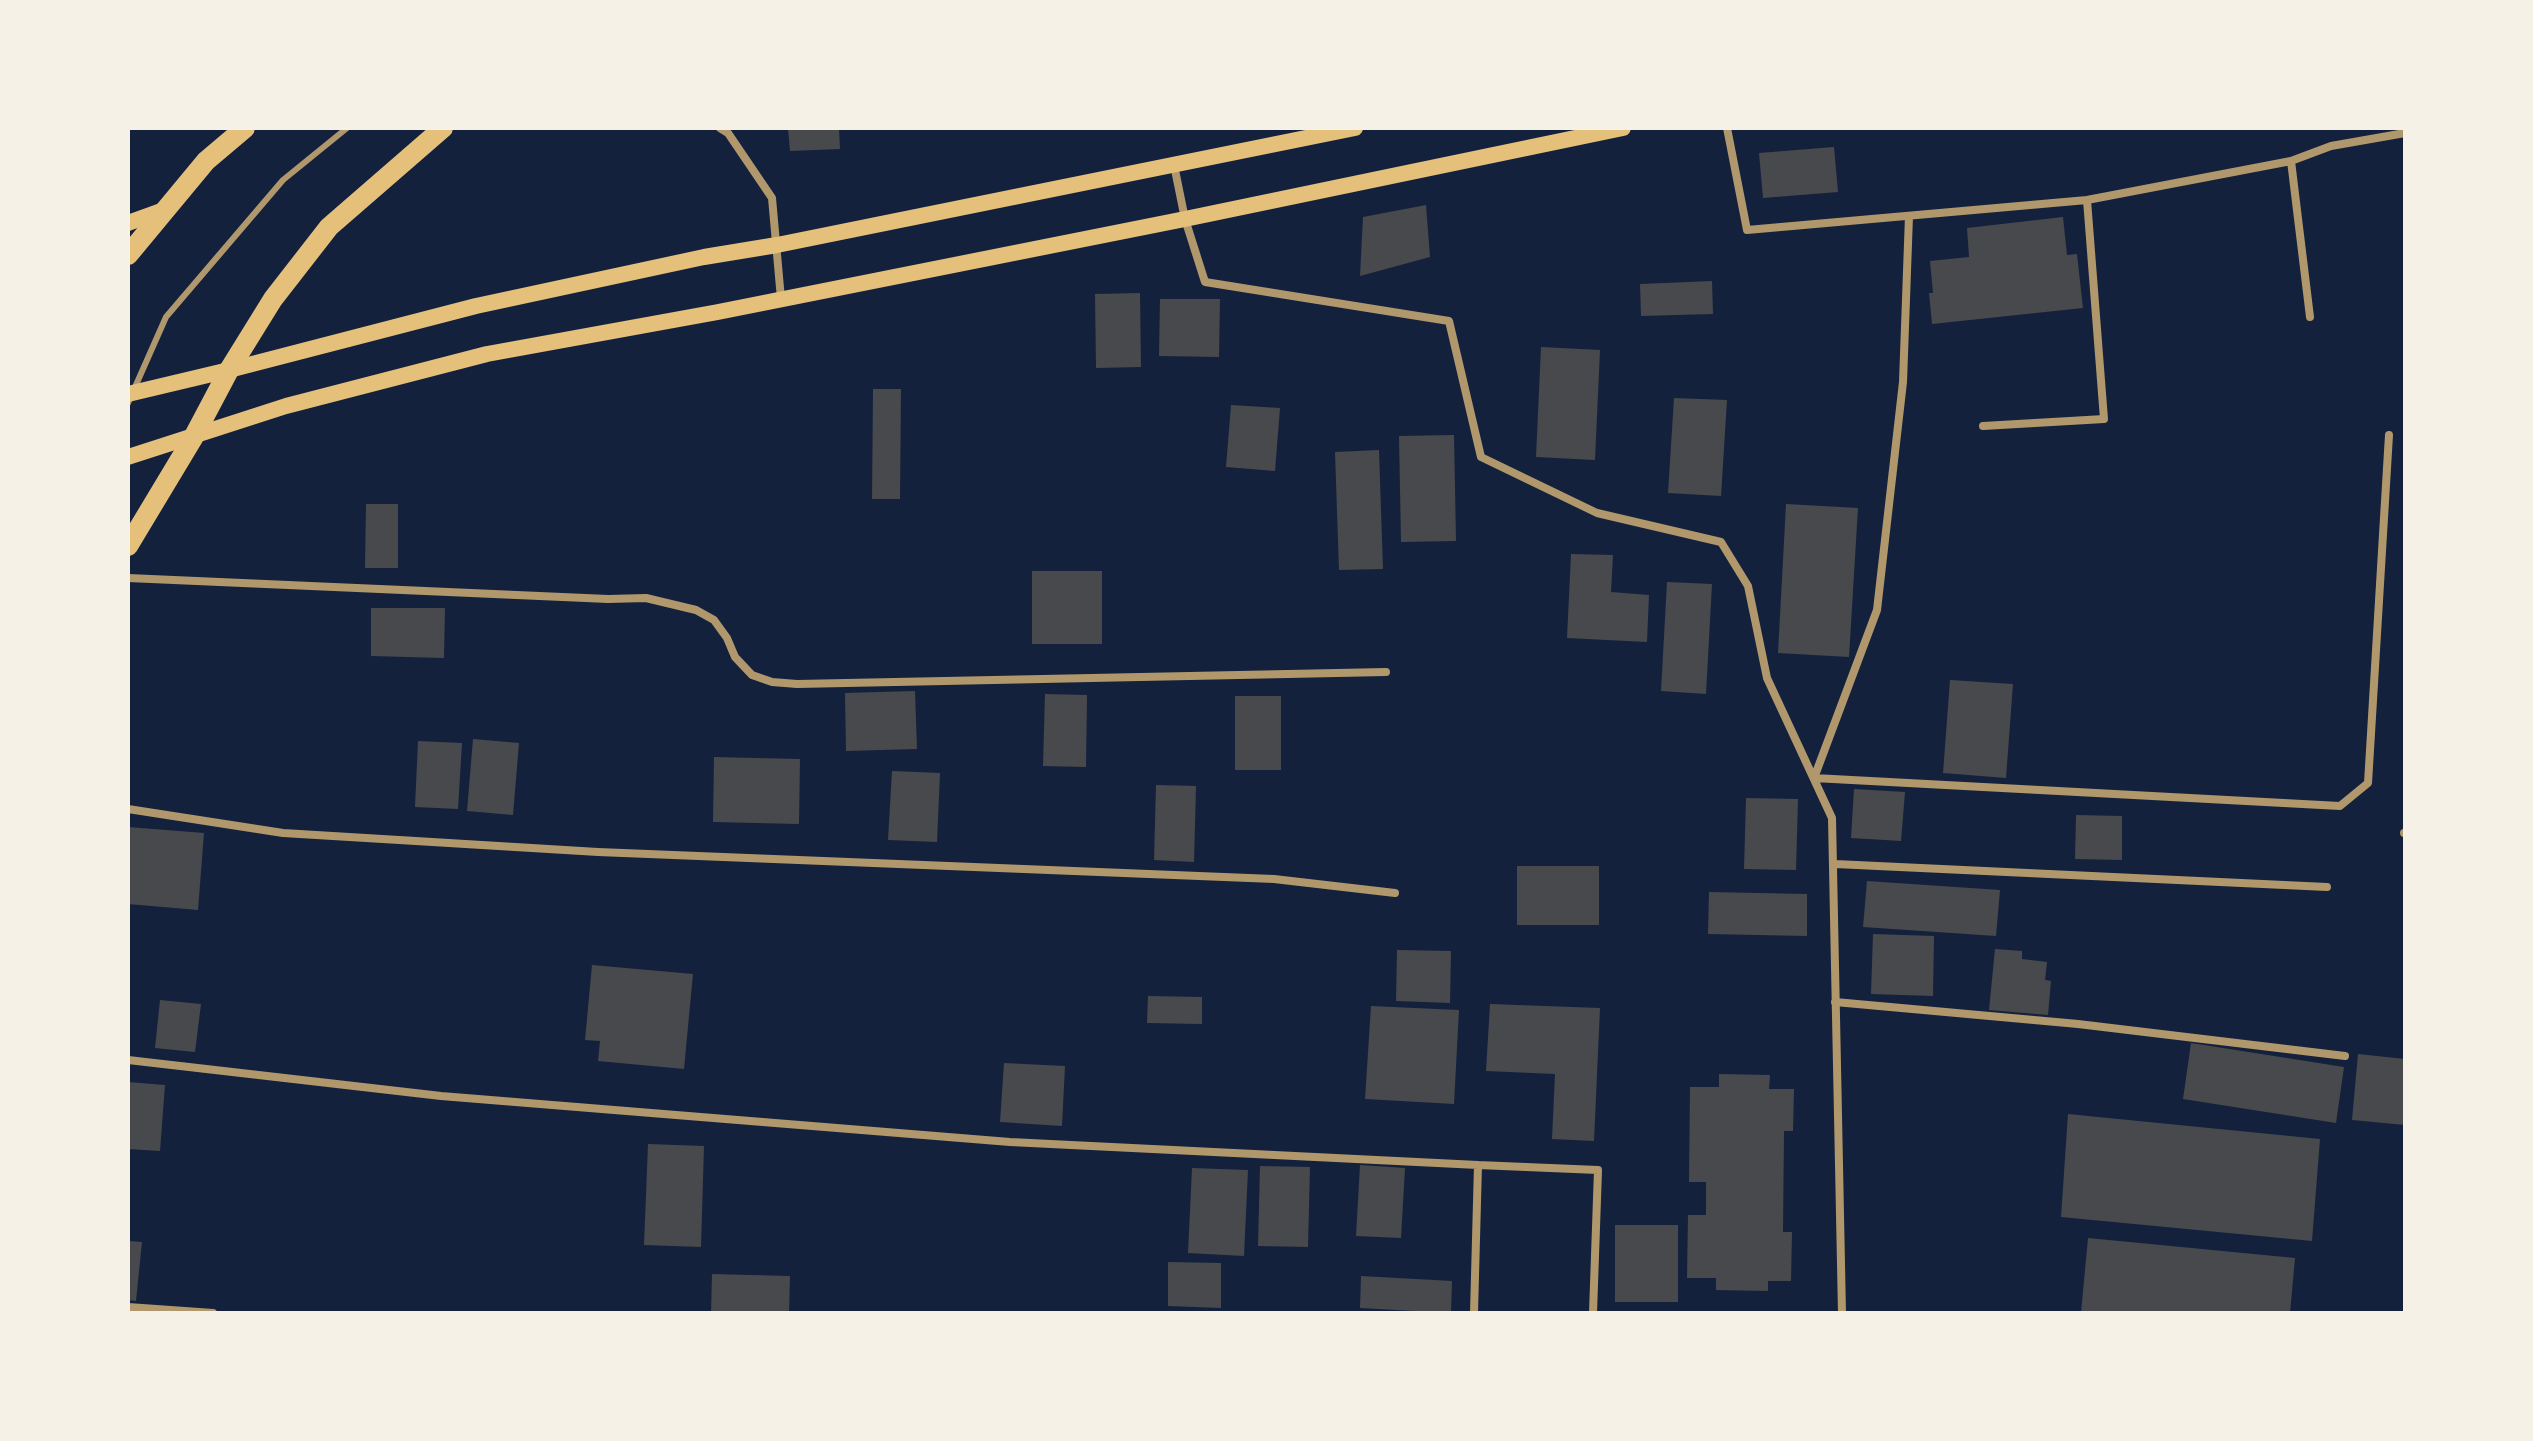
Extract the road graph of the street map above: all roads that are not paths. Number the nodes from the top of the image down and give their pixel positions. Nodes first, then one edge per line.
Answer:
1 (245, 128) edge
2 (347, 128) edge
3 (443, 128) edge
4 (720, 128) edge
5 (1355, 128) edge
6 (1623, 128) edge
7 (1727, 128) edge
8 (2405, 133) edge
9 (2291, 161) junction
10 (1174, 165) junction
11 (2087, 200) junction
12 (165, 210) junction
13 (1909, 216) junction
14 (1185, 219) junction
15 (128, 223) edge
16 (777, 245) junction
17 (128, 255) edge
18 (781, 299) junction
19 (2310, 317) dead end
20 (229, 370) junction
21 (129, 396) edge
22 (1983, 426) dead end
23 (2389, 435) dead end
24 (193, 438) junction
25 (128, 457) edge
26 (128, 546) edge
27 (128, 578) edge
28 (1386, 672) dead end
29 (1814, 778) junction
30 (128, 809) edge
31 (1835, 864) junction
32 (2327, 887) dead end
33 (1395, 893) dead end
34 (1835, 1002) junction
35 (2345, 1056) dead end
36 (128, 1060) edge
37 (1478, 1165) junction
38 (128, 1307) edge
39 (213, 1313) edge
40 (1474, 1313) edge
41 (1593, 1313) edge
42 (1842, 1313) edge

1 - 12 main road
2 - 21 lane
3 - 20 main road
4 - 16 street
5 - 10 main road
6 - 14 main road
7 - 13 street
8 - 9 street
9 - 11 street
9 - 19 street
10 - 14 street
10 - 16 main road
11 - 13 street
11 - 22 street
12 - 15 main road
12 - 17 main road
13 - 29 street
14 - 18 main road
14 - 29 street
16 - 18 street
16 - 20 main road
18 - 24 main road
20 - 21 main road
20 - 24 main road
23 - 29 street
24 - 25 main road
24 - 26 main road
27 - 28 street
29 - 31 street
30 - 33 street
31 - 32 street
31 - 34 street
34 - 35 street
34 - 42 street
36 - 37 street
37 - 40 street
37 - 41 street
38 - 39 street

